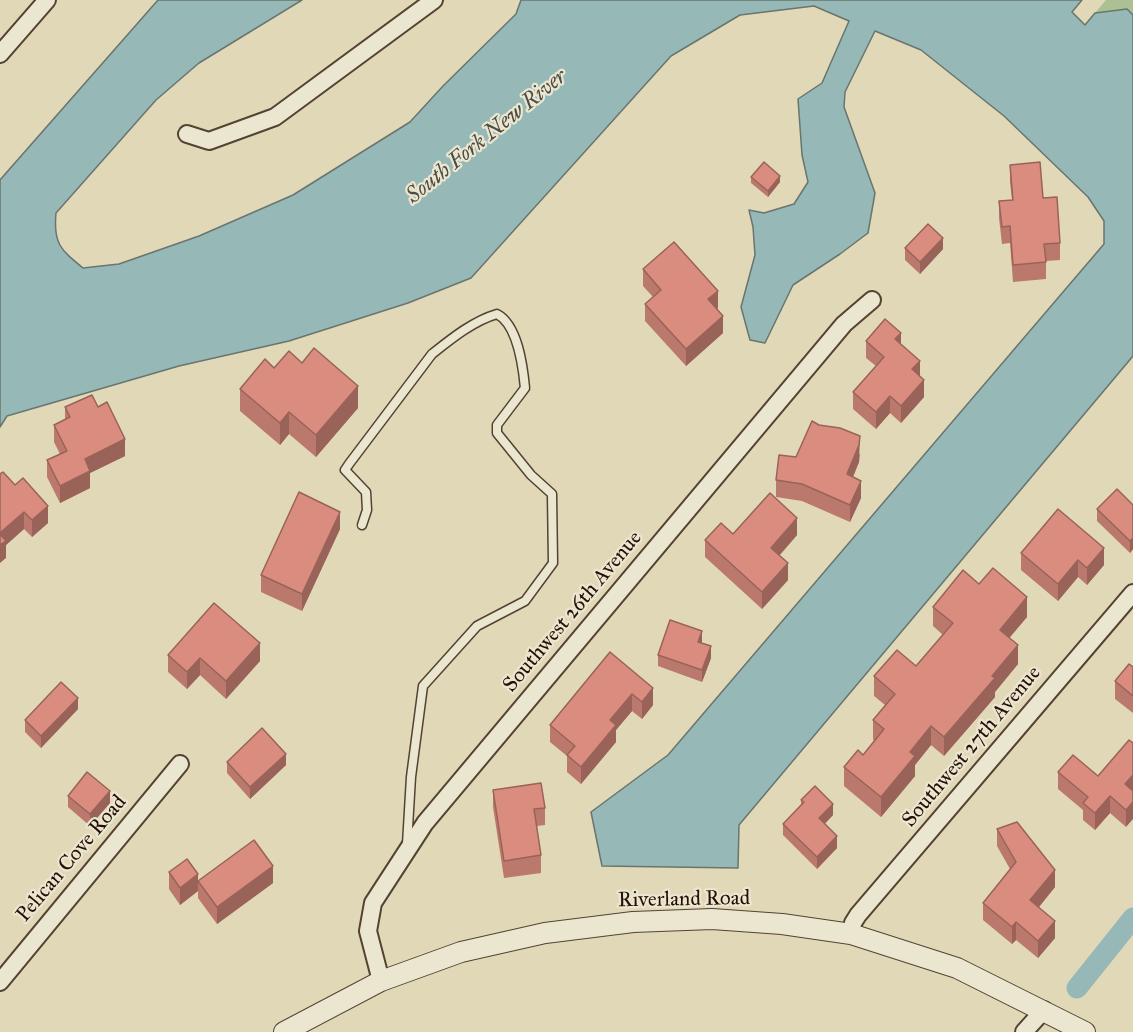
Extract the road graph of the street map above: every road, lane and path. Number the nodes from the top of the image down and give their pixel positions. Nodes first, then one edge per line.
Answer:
1 (47, 0) edge
2 (434, 0) edge
3 (0, 54) edge
4 (187, 134) dead end
5 (872, 300) dead end
6 (362, 525) dead end
7 (1133, 593) edge
8 (180, 764) dead end
9 (407, 851) junction
10 (851, 934) junction
11 (381, 981) junction
12 (0, 982) edge
13 (1044, 1010) junction
14 (284, 1032) edge
15 (1024, 1032) edge
16 (1085, 1032) edge

1 - 3 street
2 - 4 street
5 - 9 street, Southwest 26th Avenue
6 - 9 lane
7 - 10 street, Southwest 27th Avenue
8 - 12 street, Pelican Cove Road
9 - 11 street, Southwest 26th Avenue
10 - 11 street, Riverland Road
10 - 13 street, Riverland Road
11 - 14 street, Riverland Road
13 - 15 street
13 - 16 street, Riverland Road

